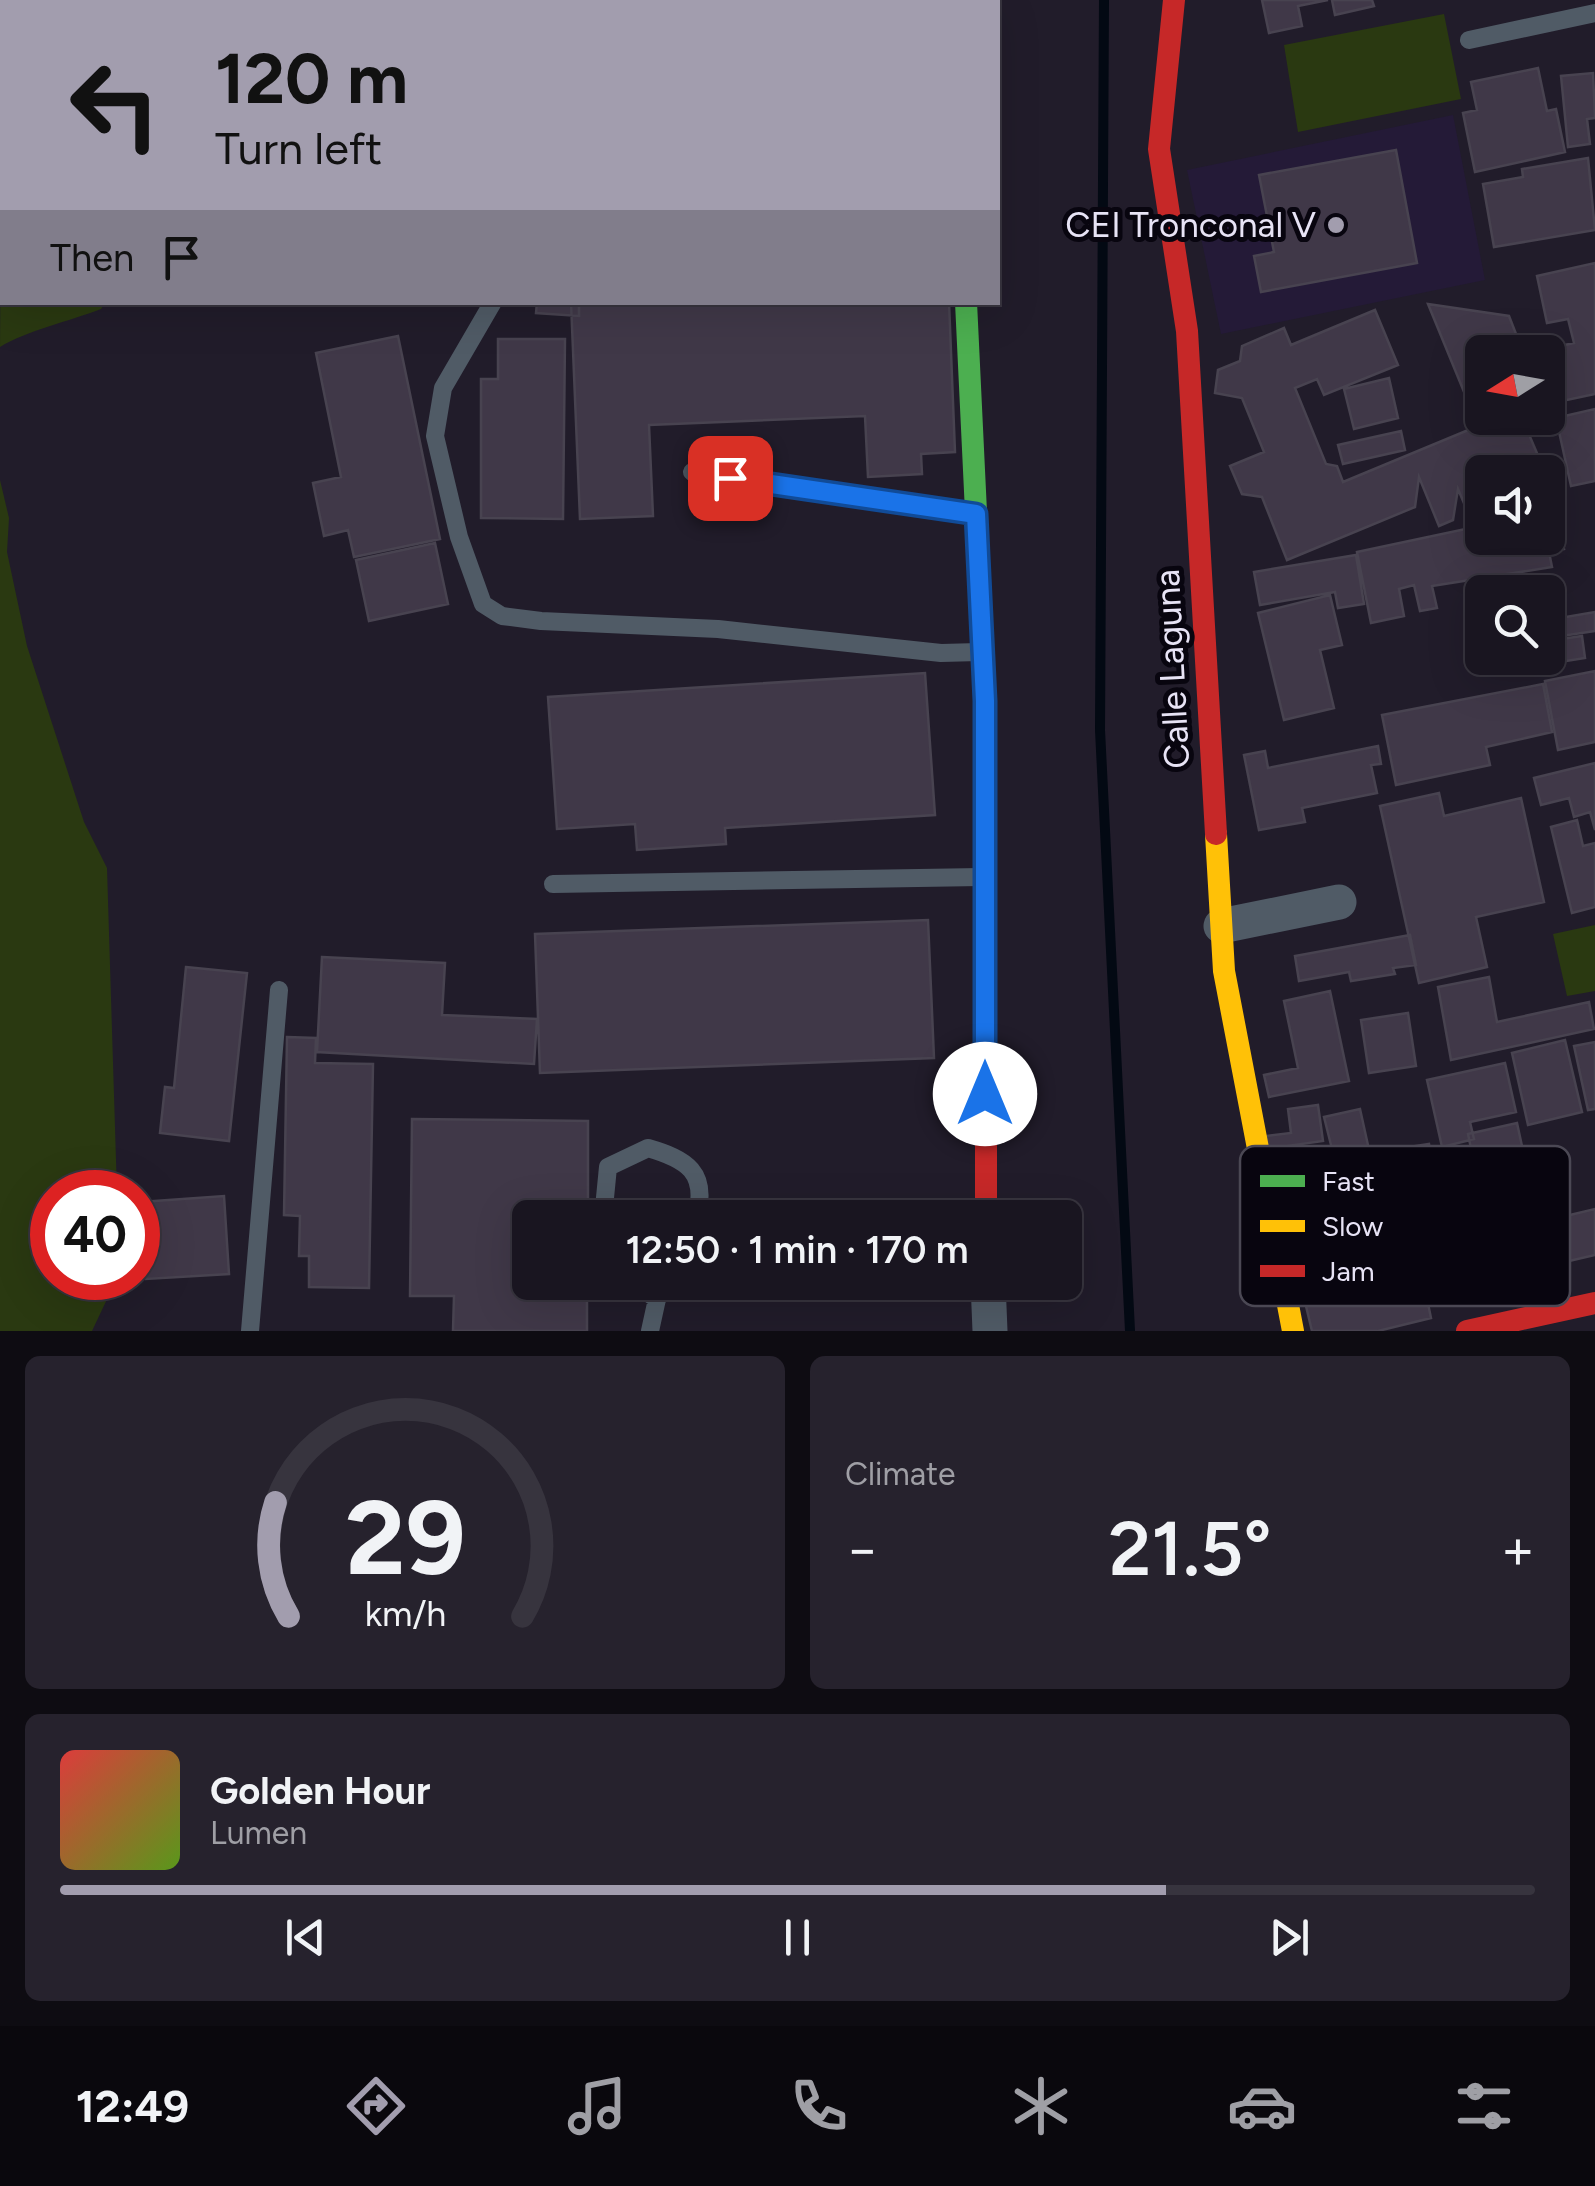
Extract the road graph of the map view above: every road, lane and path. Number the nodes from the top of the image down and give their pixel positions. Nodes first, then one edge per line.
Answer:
1 (1174, 0) edge
2 (1595, 14) edge
3 (1469, 40) dead end
4 (491, 305) edge
5 (966, 305) edge
6 (692, 472) dead end
7 (976, 514) junction
8 (980, 652) junction
9 (986, 877) junction
10 (554, 884) dead end
11 (1339, 902) dead end
12 (1221, 926) junction
13 (279, 990) dead end
14 (1256, 1146) edge
15 (605, 1200) edge
16 (696, 1200) edge
17 (986, 1200) edge
18 (657, 1300) edge
19 (989, 1300) edge
20 (1595, 1303) edge
21 (1287, 1306) edge
22 (250, 1331) edge
23 (650, 1331) edge
24 (990, 1331) edge
25 (1292, 1331) edge
26 (1467, 1331) edge

1 - 12 street, Calle Laguna
2 - 3 lane
4 - 8 lane
5 - 7 street
6 - 7 lane
7 - 8 street
8 - 9 street
9 - 10 lane
9 - 17 street
11 - 12 street
12 - 14 street, Calle Laguna
13 - 22 lane
15 - 16 lane
18 - 23 lane
19 - 24 street
20 - 26 street
21 - 25 street, Calle Laguna

